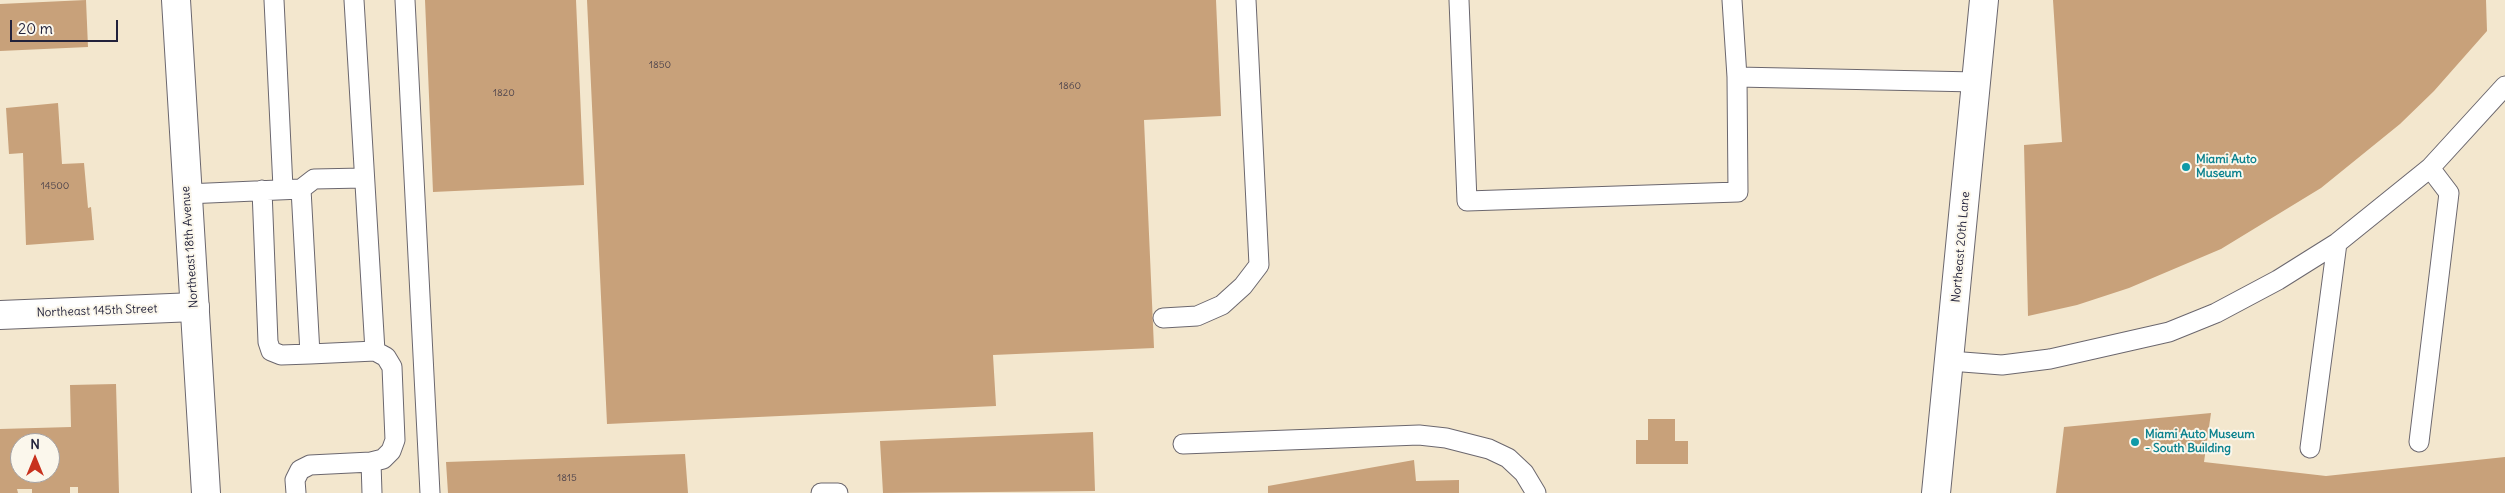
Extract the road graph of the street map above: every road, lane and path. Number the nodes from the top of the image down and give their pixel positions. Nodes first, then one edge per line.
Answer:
1 (176, 0) edge
2 (274, 0) edge
3 (354, 0) edge
4 (405, 0) edge
5 (1246, 0) edge
6 (1460, 0) edge
7 (1732, 0) edge
8 (1984, 0) edge
9 (1737, 77) junction
10 (1976, 82) junction
11 (2505, 86) edge
12 (2430, 168) junction
13 (364, 178) junction
14 (292, 188) junction
15 (262, 190) junction
16 (186, 194) junction
17 (2337, 243) junction
18 (195, 307) junction
19 (0, 315) edge
20 (1163, 318) dead end
21 (375, 351) junction
22 (310, 354) junction
23 (1950, 361) junction
24 (426, 403) junction
25 (394, 404) junction
26 (2419, 442) dead end
27 (1183, 444) dead end
28 (2310, 448) dead end
29 (371, 462) junction
30 (206, 493) edge
31 (296, 493) edge
32 (372, 493) edge
33 (430, 493) edge
34 (821, 493) edge
35 (838, 493) edge
36 (1536, 493) edge
37 (1936, 493) edge

1 - 16 street, Northeast 18th Avenue
2 - 14 lane
3 - 13 lane
4 - 24 lane
5 - 20 lane
6 - 9 lane
7 - 9 lane
8 - 10 street, Northeast 20th Lane
9 - 10 lane
10 - 23 street, Northeast 20th Lane
11 - 12 lane
12 - 17 lane
12 - 26 lane
13 - 14 lane
13 - 21 lane
14 - 15 lane
14 - 22 lane
15 - 16 lane
15 - 22 lane
16 - 18 street, Northeast 18th Avenue
17 - 23 lane
17 - 28 lane
18 - 19 street, Northeast 145th Street
18 - 30 street, Northeast 18th Avenue
21 - 22 lane
21 - 25 lane
23 - 37 street, Northeast 20th Lane
24 - 25 lane
24 - 33 lane
25 - 29 lane
27 - 36 lane
29 - 31 lane
29 - 32 lane
34 - 35 lane

